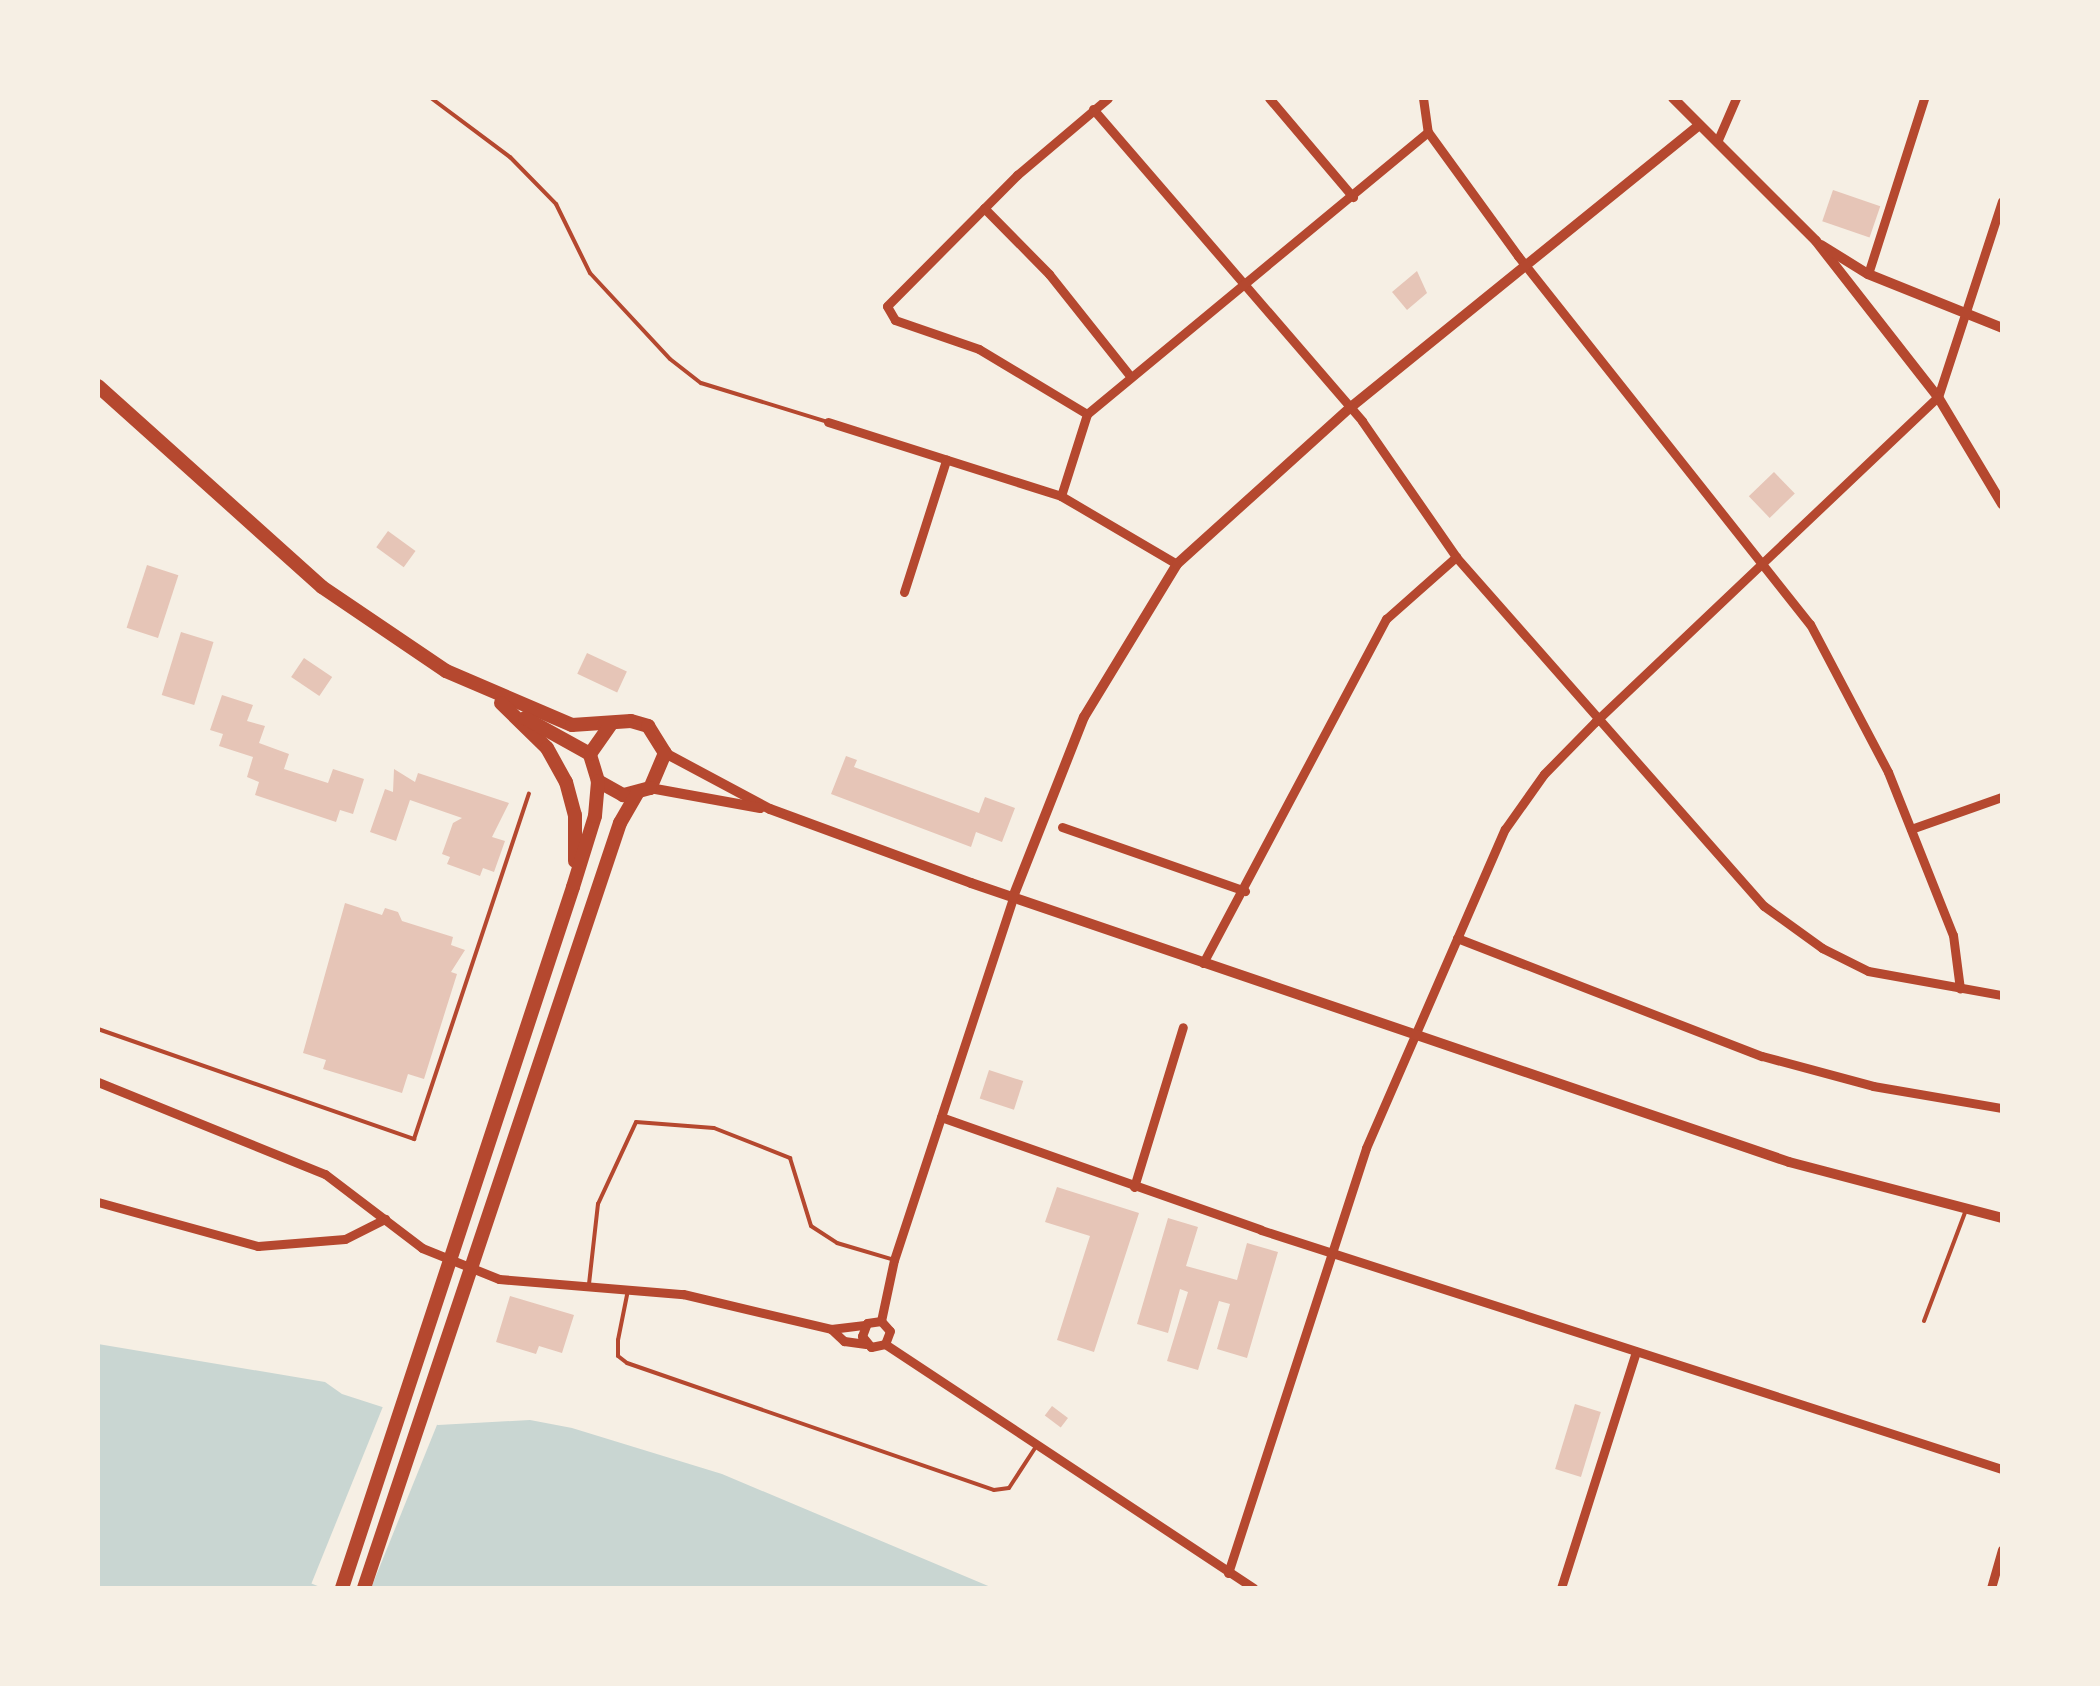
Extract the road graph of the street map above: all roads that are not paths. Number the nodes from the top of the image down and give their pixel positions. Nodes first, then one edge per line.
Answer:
1 (431, 98) edge
2 (1108, 98) edge
3 (1269, 98) edge
4 (1423, 98) edge
5 (1673, 98) edge
6 (1736, 98) edge
7 (1924, 98) edge
8 (1093, 109) junction
9 (1699, 125) junction
10 (1428, 132) junction
11 (1717, 142) junction
12 (1353, 197) junction
13 (2002, 201) edge
14 (984, 208) junction
15 (1816, 241) junction
16 (1527, 266) junction
17 (1868, 274) junction
18 (1245, 284) junction
19 (1964, 316) junction
20 (2002, 328) edge
21 (1130, 376) junction
22 (98, 386) edge
23 (1938, 397) junction
24 (1351, 407) junction
25 (1087, 414) junction
26 (828, 422) joint
27 (946, 460) junction
28 (1061, 496) junction
29 (2002, 504) edge
30 (1456, 557) junction
31 (1764, 562) junction
32 (1178, 564) junction
33 (904, 592) dead end
34 (496, 697) junction
35 (1595, 722) junction
36 (611, 724) junction
37 (665, 753) junction
38 (590, 754) junction
39 (598, 781) junction
40 (644, 791) junction
41 (529, 794) dead end
42 (2002, 797) edge
43 (770, 810) junction
44 (1062, 827) dead end
45 (1911, 829) junction
46 (573, 886) junction
47 (1245, 891) junction
48 (1012, 896) junction
49 (1456, 938) junction
50 (1203, 963) junction
51 (1960, 989) junction
52 (2002, 995) edge
53 (1183, 1027) dead end
54 (98, 1029) edge
55 (1415, 1032) junction
56 (98, 1082) edge
57 (2002, 1108) edge
58 (941, 1118) junction
59 (1134, 1187) junction
60 (98, 1202) edge
61 (1966, 1210) junction
62 (2002, 1218) edge
63 (384, 1219) junction
64 (1331, 1253) junction
65 (894, 1260) junction
66 (588, 1288) junction
67 (628, 1290) junction
68 (1924, 1320) dead end
69 (880, 1321) junction
70 (865, 1325) junction
71 (830, 1330) junction
72 (866, 1344) junction
73 (885, 1344) junction
74 (1636, 1352) junction
75 (1037, 1445) junction
76 (2002, 1469) edge
77 (2002, 1550) edge
78 (1228, 1573) junction
79 (342, 1588) edge
80 (364, 1588) edge
81 (1254, 1588) edge
82 (1561, 1588) edge
83 (1991, 1588) edge

1 - 26 lane
2 - 8 street
3 - 12 street
4 - 10 street
5 - 9 street
6 - 11 street
7 - 17 street
8 - 14 street
8 - 18 street
9 - 11 street
9 - 16 street
10 - 12 street
10 - 16 street
11 - 15 street
12 - 18 street
13 - 19 street
14 - 21 street
14 - 25 street
15 - 17 street
15 - 23 street
16 - 24 street
16 - 31 street
17 - 19 street
18 - 21 street
18 - 24 street
19 - 20 street
19 - 23 street
21 - 25 street
22 - 34 main road
23 - 29 street
23 - 31 street
24 - 30 street
24 - 32 street
25 - 28 street
26 - 27 street
27 - 28 street
27 - 33 street
28 - 32 street
30 - 35 street
30 - 47 street
31 - 35 street
31 - 45 street
32 - 48 street
34 - 36 main road
34 - 38 main road
34 - 46 main road
35 - 49 street
35 - 51 street
36 - 37 main road
36 - 38 main road
37 - 40 main road
37 - 43 street
38 - 39 main road
39 - 40 main road
39 - 46 main road
40 - 43 street
40 - 80 main road
41 - 54 lane
42 - 45 street
43 - 48 street
44 - 47 street
45 - 51 street
46 - 79 main road
47 - 50 street
48 - 50 street
48 - 58 street
49 - 55 street
49 - 57 street
50 - 55 street
51 - 52 street
53 - 59 street
55 - 61 street
55 - 64 street
56 - 63 street
58 - 59 street
58 - 65 street
59 - 64 street
60 - 63 street
61 - 62 street
61 - 68 lane
63 - 66 street
64 - 74 street
64 - 78 street
65 - 66 lane
65 - 69 street
66 - 67 street
67 - 71 street
67 - 75 lane
69 - 70 street
69 - 73 street
70 - 71 street
70 - 72 street
71 - 72 street
72 - 73 street
73 - 75 street
74 - 76 street
74 - 82 street
75 - 78 street
77 - 83 street
78 - 81 street

